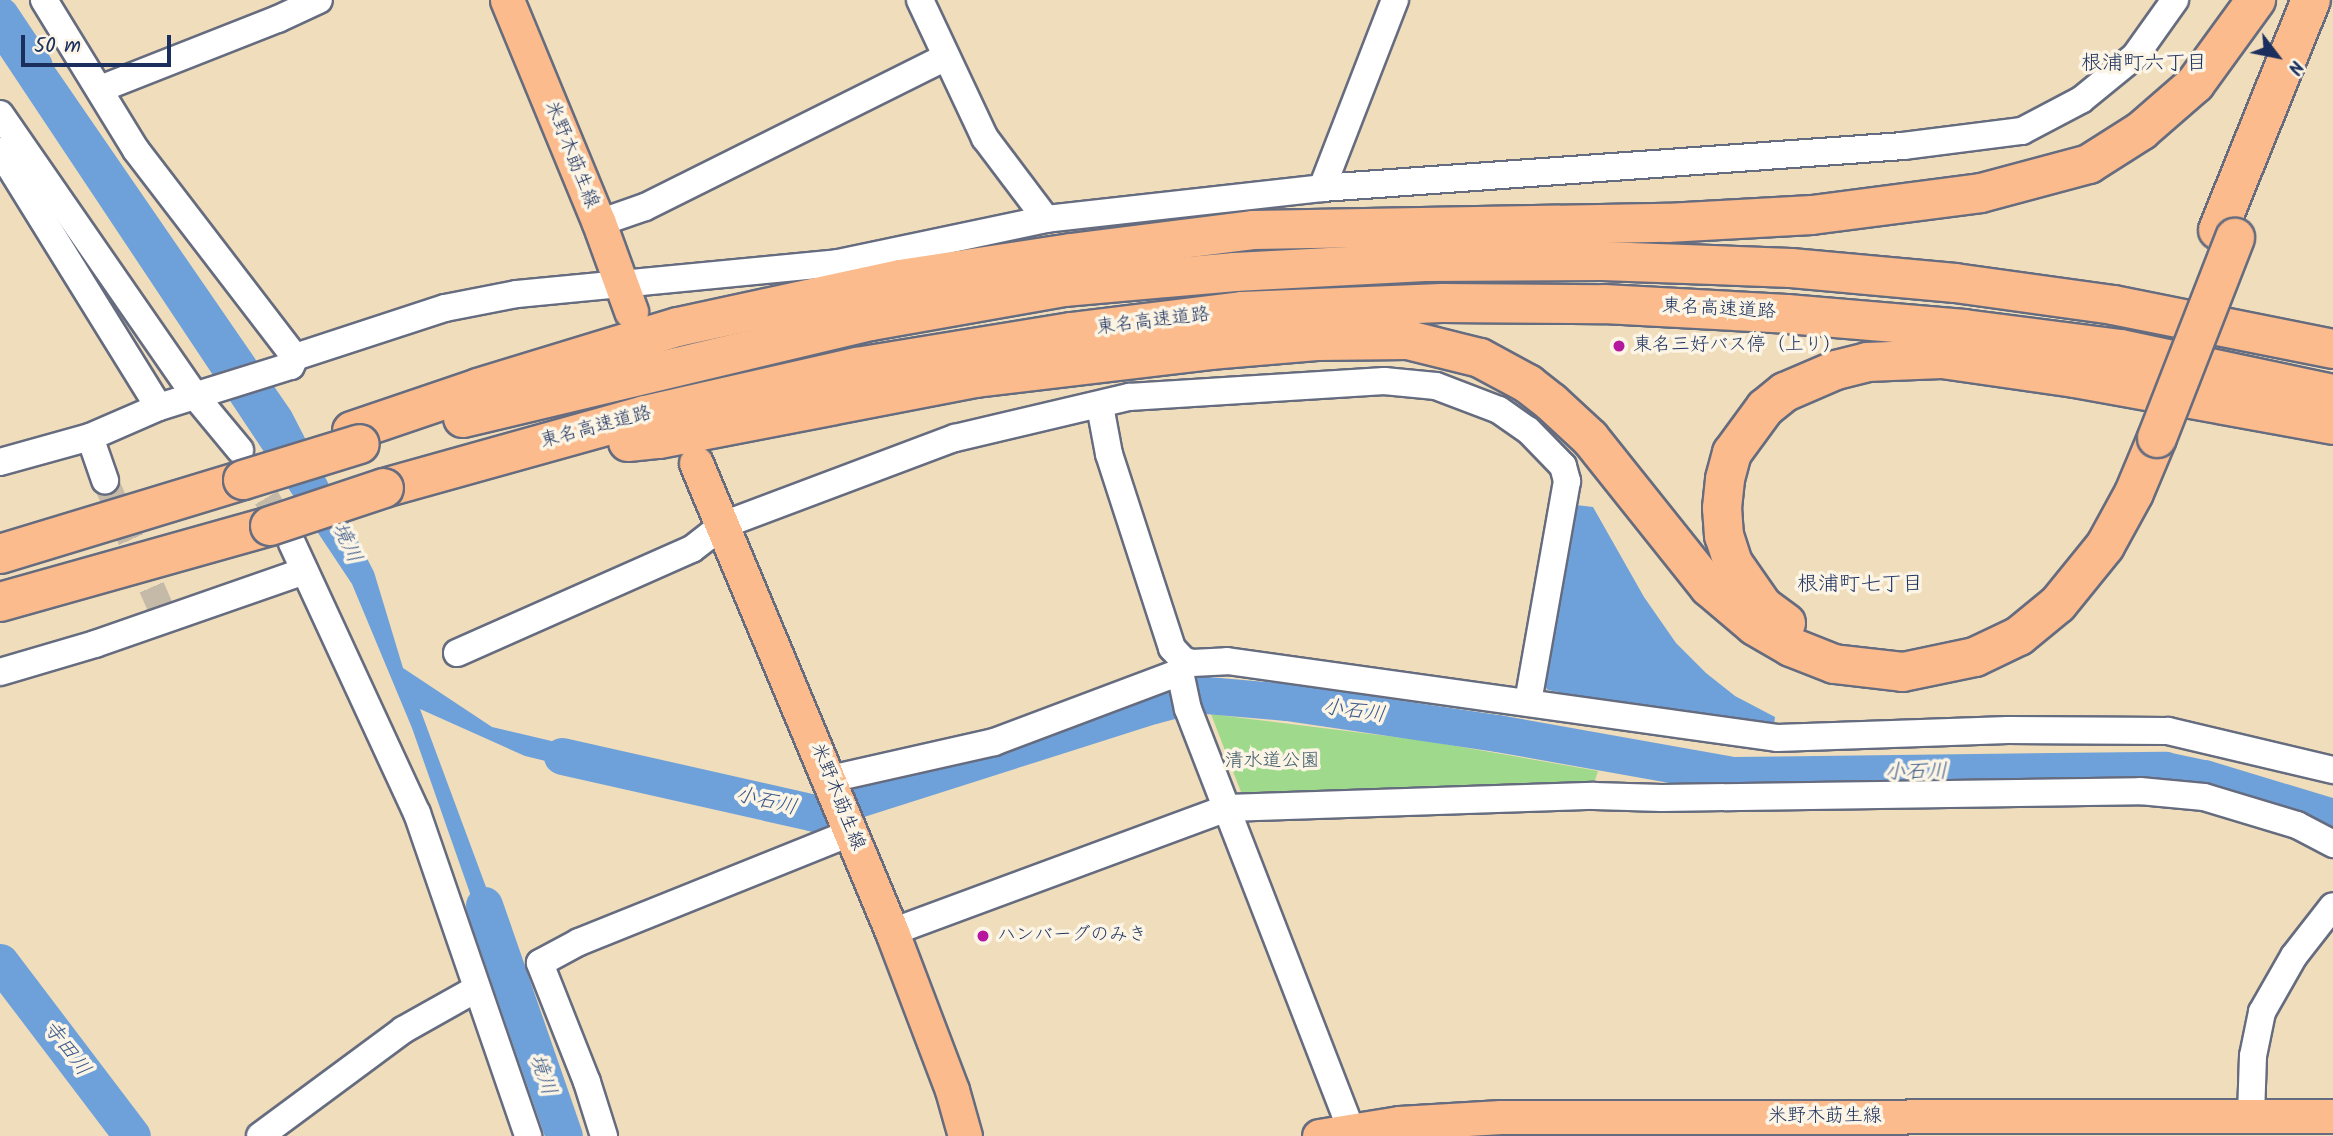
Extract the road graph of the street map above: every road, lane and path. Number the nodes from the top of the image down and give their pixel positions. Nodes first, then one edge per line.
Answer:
1 (44, 0) edge
2 (319, 0) edge
3 (507, 0) edge
4 (920, 0) edge
5 (1395, 0) edge
6 (2175, 0) edge
7 (2256, 0) edge
8 (2311, 0) edge
9 (2333, 18) edge
10 (946, 57) junction
11 (100, 89) junction
12 (0, 114) edge
13 (0, 151) edge
14 (1322, 188) junction
15 (1046, 219) junction
16 (599, 223) junction
17 (2226, 234) junction
18 (624, 297) junction
19 (2333, 349) edge
20 (293, 362) junction
21 (2333, 394) edge
22 (196, 397) junction
23 (1100, 406) junction
24 (159, 407) junction
25 (2333, 425) edge
26 (2149, 433) junction
27 (90, 437) junction
28 (356, 438) junction
29 (498, 454) junction
30 (0, 462) edge
31 (696, 463) dead end
32 (240, 466) junction
33 (105, 480) tunnel mouth
34 (723, 525) junction
35 (281, 534) junction
36 (0, 554) edge
37 (305, 571) junction
38 (0, 601) edge
39 (457, 653) dead end
40 (0, 672) edge
41 (1183, 681) junction
42 (1528, 703) junction
43 (2333, 770) edge
44 (831, 780) junction
45 (1227, 808) junction
46 (849, 829) junction
47 (2333, 845) edge
48 (2333, 906) edge
49 (892, 932) junction
50 (476, 989) junction
51 (2251, 1116) junction
52 (2333, 1116) edge
53 (2120, 1126) edge
54 (1636, 1127) edge
55 (1775, 1127) edge
56 (1434, 1128) edge
57 (1352, 1131) junction
58 (260, 1136) edge
59 (528, 1136) edge
60 (604, 1136) edge
61 (965, 1136) edge
62 (1319, 1136) edge

1 - 11 street
2 - 11 street
3 - 16 main road, 米野木莇生線
4 - 10 street
5 - 14 street
6 - 14 street
7 - 28 highway
8 - 17 highway
9 - 17 highway
10 - 15 street
10 - 16 street
11 - 20 street
12 - 22 street
13 - 24 street
14 - 15 street
15 - 18 street
16 - 18 main road, 米野木莇生線
17 - 26 highway, bridge
18 - 20 street
19 - 28 highway
20 - 22 street
21 - 29 highway, 東名高速道路
22 - 24 street
22 - 32 street
23 - 34 street
23 - 41 street
23 - 42 street
24 - 27 street
25 - 26 highway
26 - 29 highway
27 - 30 street
27 - 33 street
28 - 32 highway
29 - 35 highway, 東名高速道路, bridge
31 - 34 main road, 米野木莇生線
32 - 36 highway
34 - 39 street
34 - 44 main road, 米野木莇生線
35 - 37 street
35 - 38 highway, 東名高速道路
37 - 40 street
37 - 50 street
41 - 42 street
41 - 44 street
41 - 45 street
42 - 43 street
44 - 46 main road, 米野木莇生線
45 - 47 street
45 - 49 street
45 - 57 street
46 - 49 main road, 米野木莇生線
46 - 60 street
48 - 51 street
49 - 61 main road, 米野木莇生線
50 - 58 street
50 - 59 street
51 - 52 main road, 米野木莇生線
51 - 53 main road, 米野木莇生線
53 - 55 main road, 米野木莇生線
54 - 55 main road, 米野木莇生線
54 - 56 main road, 米野木莇生線
56 - 57 main road, 米野木莇生線
57 - 62 main road, 米野木莇生線

